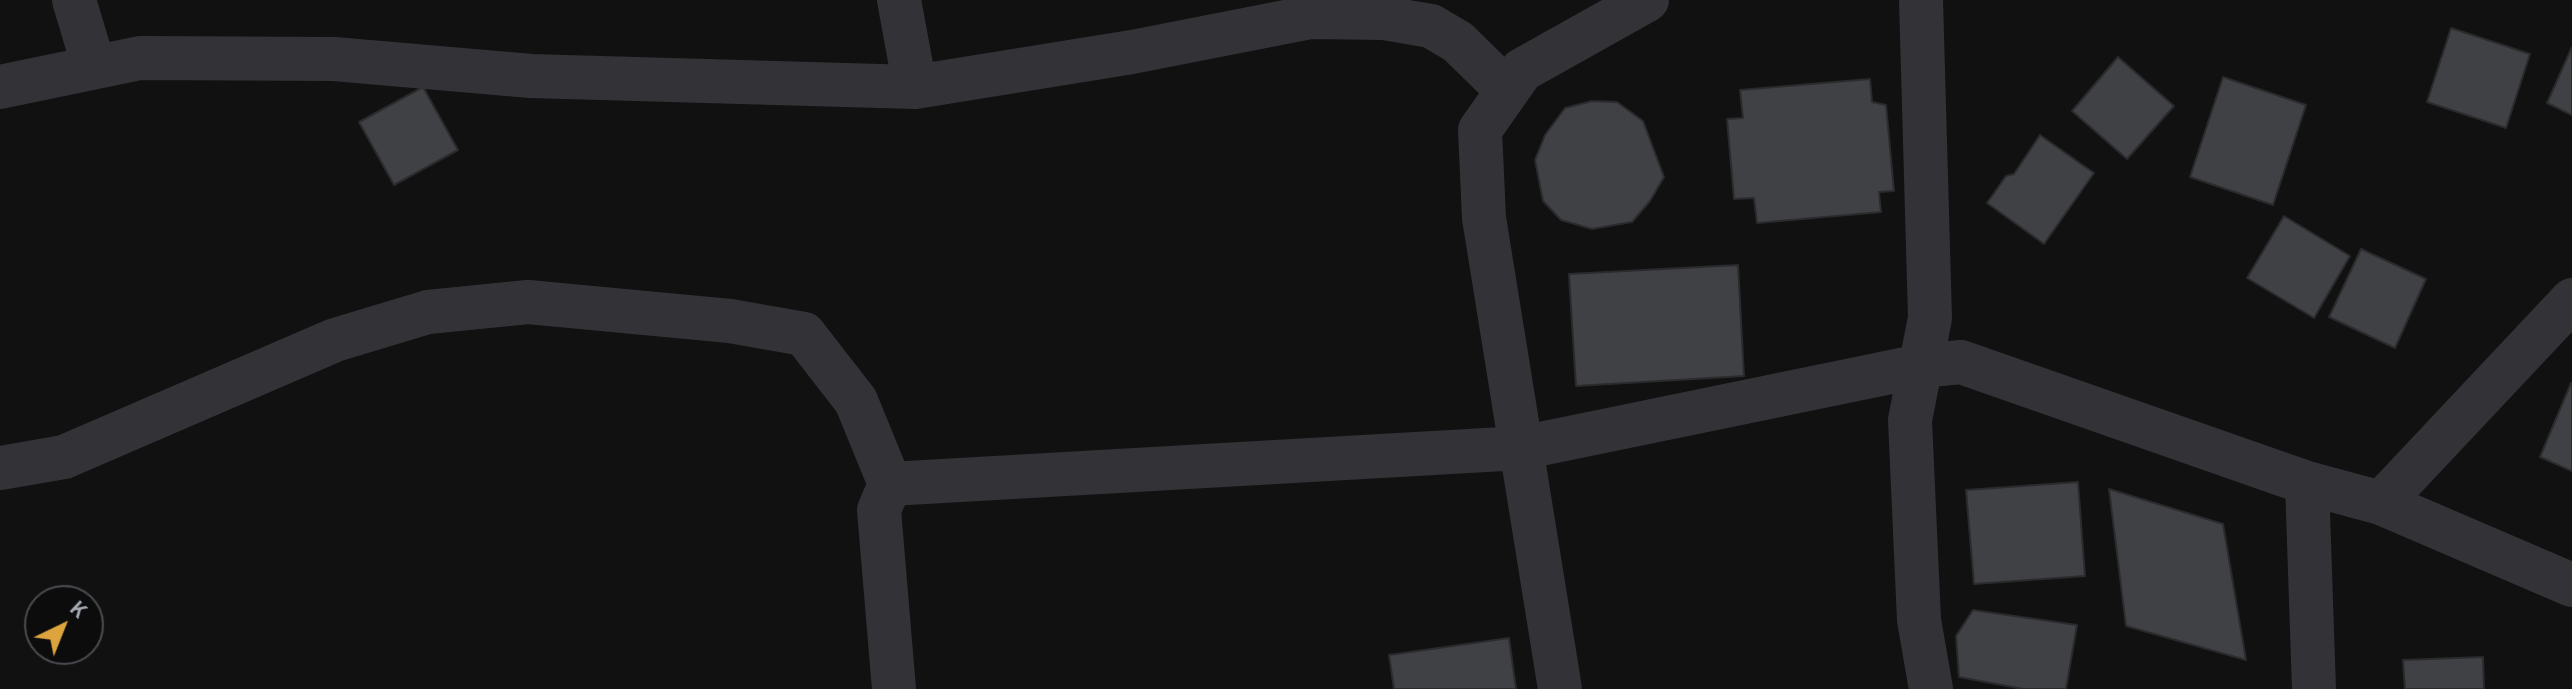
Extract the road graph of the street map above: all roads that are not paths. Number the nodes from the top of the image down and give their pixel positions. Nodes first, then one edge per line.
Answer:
1 (74, 0) edge
2 (899, 0) edge
3 (1647, 0) edge
4 (1921, 0) edge
5 (1437, 13) edge
6 (94, 67) junction
7 (0, 87) edge
8 (915, 87) junction
9 (1507, 90) junction
10 (2572, 300) edge
11 (1920, 366) junction
12 (1521, 448) junction
13 (0, 468) edge
14 (2307, 483) junction
15 (890, 484) junction
16 (2381, 503) junction
17 (2572, 585) edge
18 (894, 689) edge
19 (1560, 689) edge
20 (1931, 689) edge
21 (2314, 689) edge

1 - 6 street
2 - 8 street
3 - 9 street
4 - 11 street
5 - 8 street
5 - 9 street
6 - 7 street
6 - 8 street
9 - 12 street
10 - 16 street
11 - 12 street
11 - 14 street
11 - 20 street
12 - 15 street
12 - 19 street
13 - 15 street
14 - 16 street
14 - 21 street
15 - 18 street
16 - 17 street

